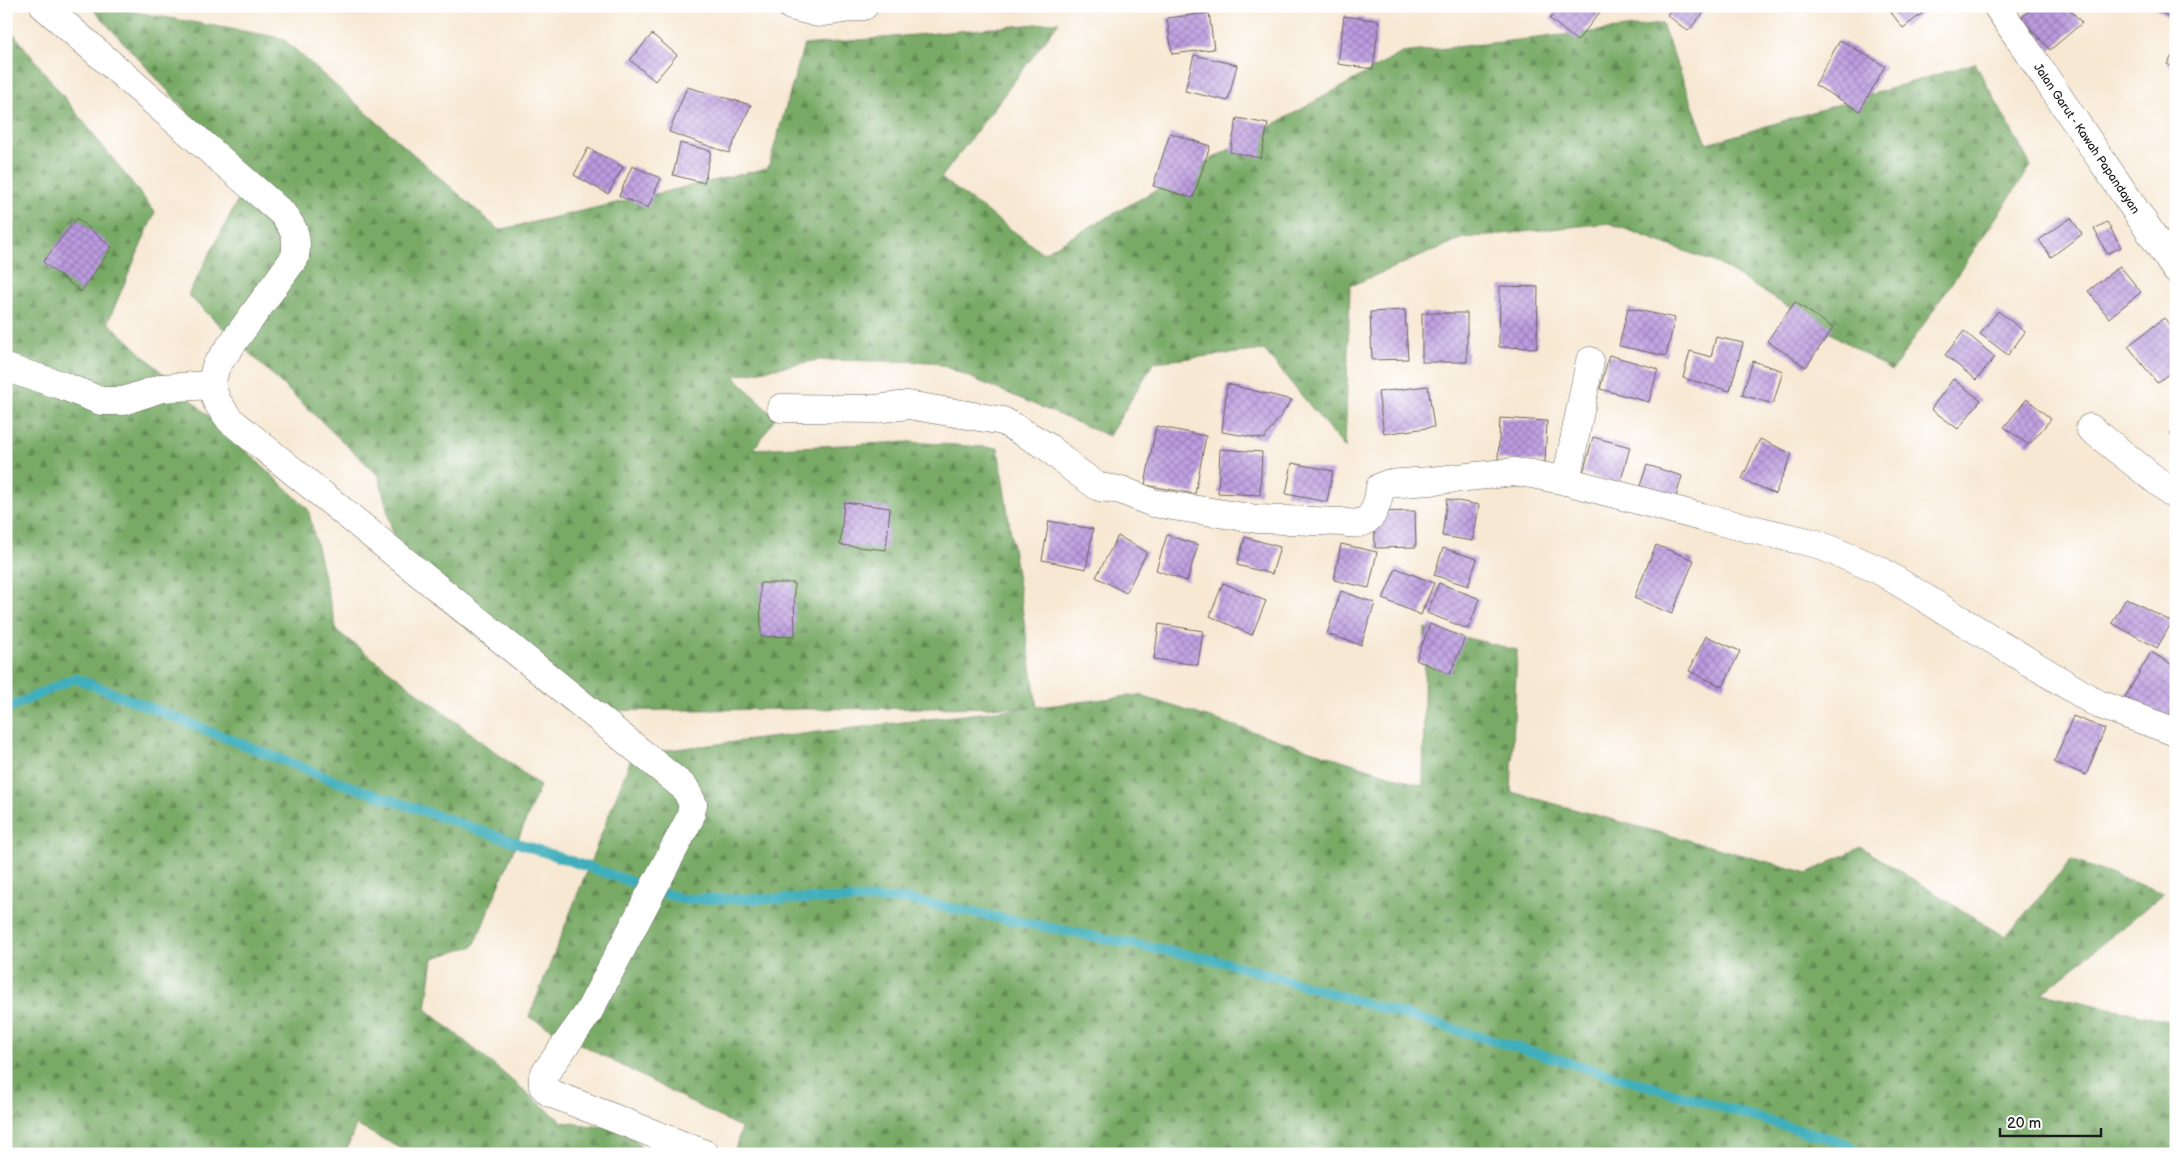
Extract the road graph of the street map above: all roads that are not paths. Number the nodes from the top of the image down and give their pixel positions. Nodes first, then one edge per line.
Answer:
1 (44, 6) edge
2 (791, 6) edge
3 (864, 6) edge
4 (1997, 6) edge
5 (2176, 270) edge
6 (1590, 361) dead end
7 (6, 368) edge
8 (211, 385) junction
9 (781, 408) dead end
10 (2090, 428) dead end
11 (1566, 480) junction
12 (2176, 496) edge
13 (2176, 732) edge
14 (705, 1154) edge

1 - 8 street
2 - 3 street
4 - 5 street, Jalan Garut - Kawah Papandayan
6 - 11 street
7 - 8 street
8 - 14 street
9 - 11 street
10 - 12 street
11 - 13 street

